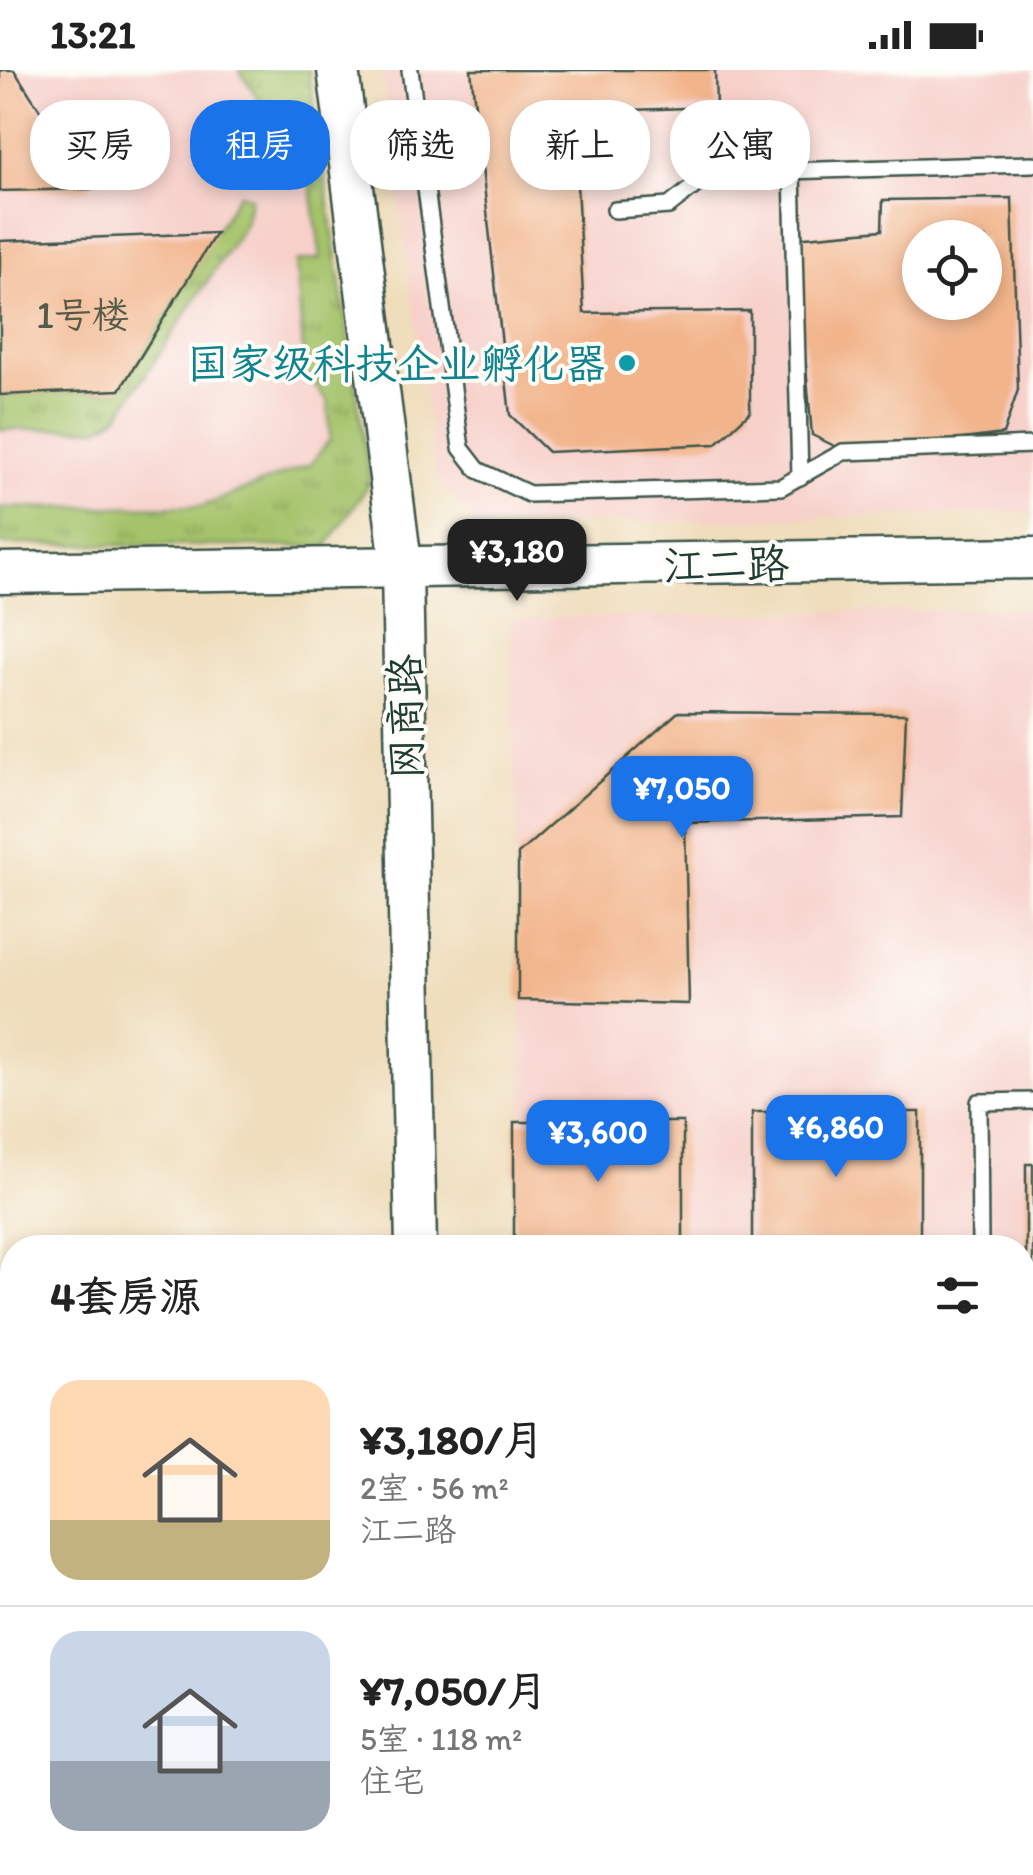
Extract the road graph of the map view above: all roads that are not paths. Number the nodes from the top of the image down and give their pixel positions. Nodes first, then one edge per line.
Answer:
1 (338, 70) edge
2 (410, 70) edge
3 (1033, 164) edge
4 (810, 170) edge
5 (690, 190) edge
6 (792, 190) edge
7 (614, 210) dead end
8 (1033, 444) edge
9 (800, 477) junction
10 (1033, 558) edge
11 (402, 571) junction
12 (0, 574) edge
13 (1033, 1102) edge
14 (416, 1235) edge
15 (980, 1235) edge

1 - 11 street, 网商路
2 - 9 lane
3 - 4 lane
5 - 7 lane
6 - 9 lane
8 - 9 lane
10 - 11 street, 江二路
11 - 12 street, 江二路
11 - 14 street, 网商路
13 - 15 lane

